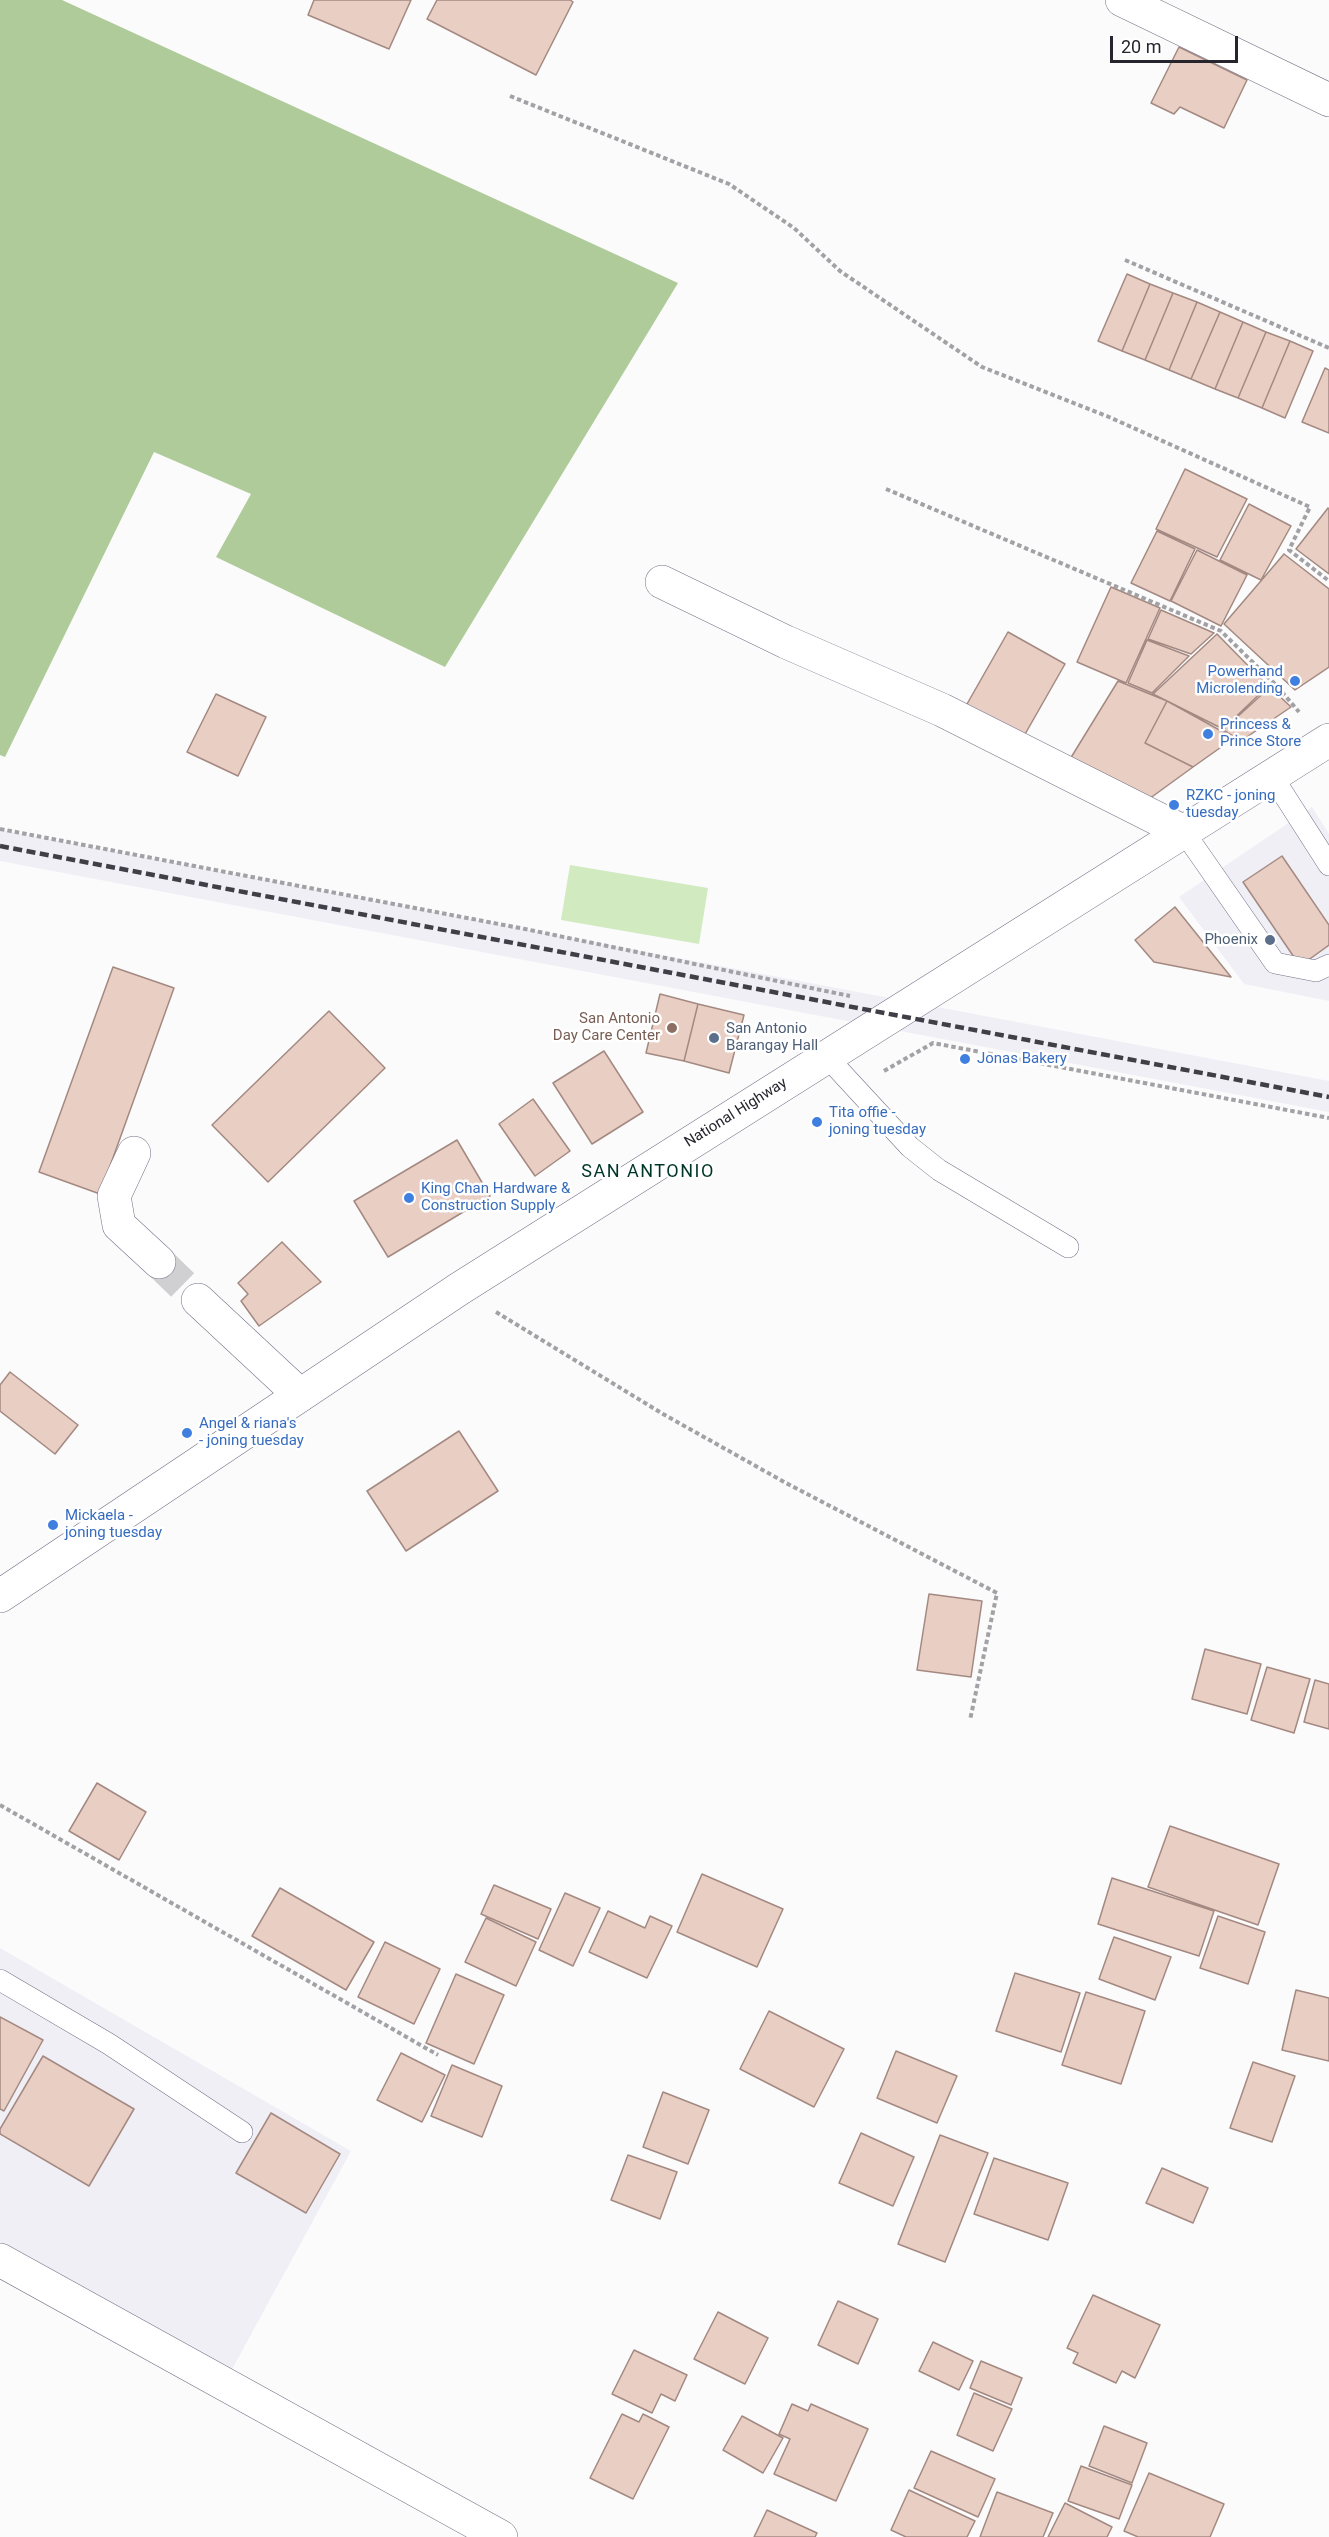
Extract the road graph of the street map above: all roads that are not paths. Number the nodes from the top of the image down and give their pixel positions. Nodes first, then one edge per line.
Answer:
1 (1122, 0) edge
2 (1329, 100) edge
3 (662, 582) dead end
4 (1327, 742) edge
5 (1272, 776) junction
6 (1184, 832) junction
7 (1329, 865) edge
8 (1329, 965) edge
9 (826, 1056) junction
10 (134, 1153) dead end
11 (1068, 1247) dead end
12 (159, 1262) tunnel mouth
13 (198, 1300) tunnel mouth
14 (300, 1395) junction
15 (0, 1596) edge
16 (0, 1980) edge
17 (242, 2132) dead end
18 (0, 2260) edge
19 (501, 2537) edge

1 - 2 street
3 - 6 street
4 - 5 street, National Highway
5 - 6 street, National Highway
5 - 7 lane
6 - 8 lane
6 - 9 street, National Highway
9 - 11 lane
9 - 14 street, National Highway
10 - 12 street
13 - 14 street
14 - 15 street, National Highway
16 - 17 lane
18 - 19 street

